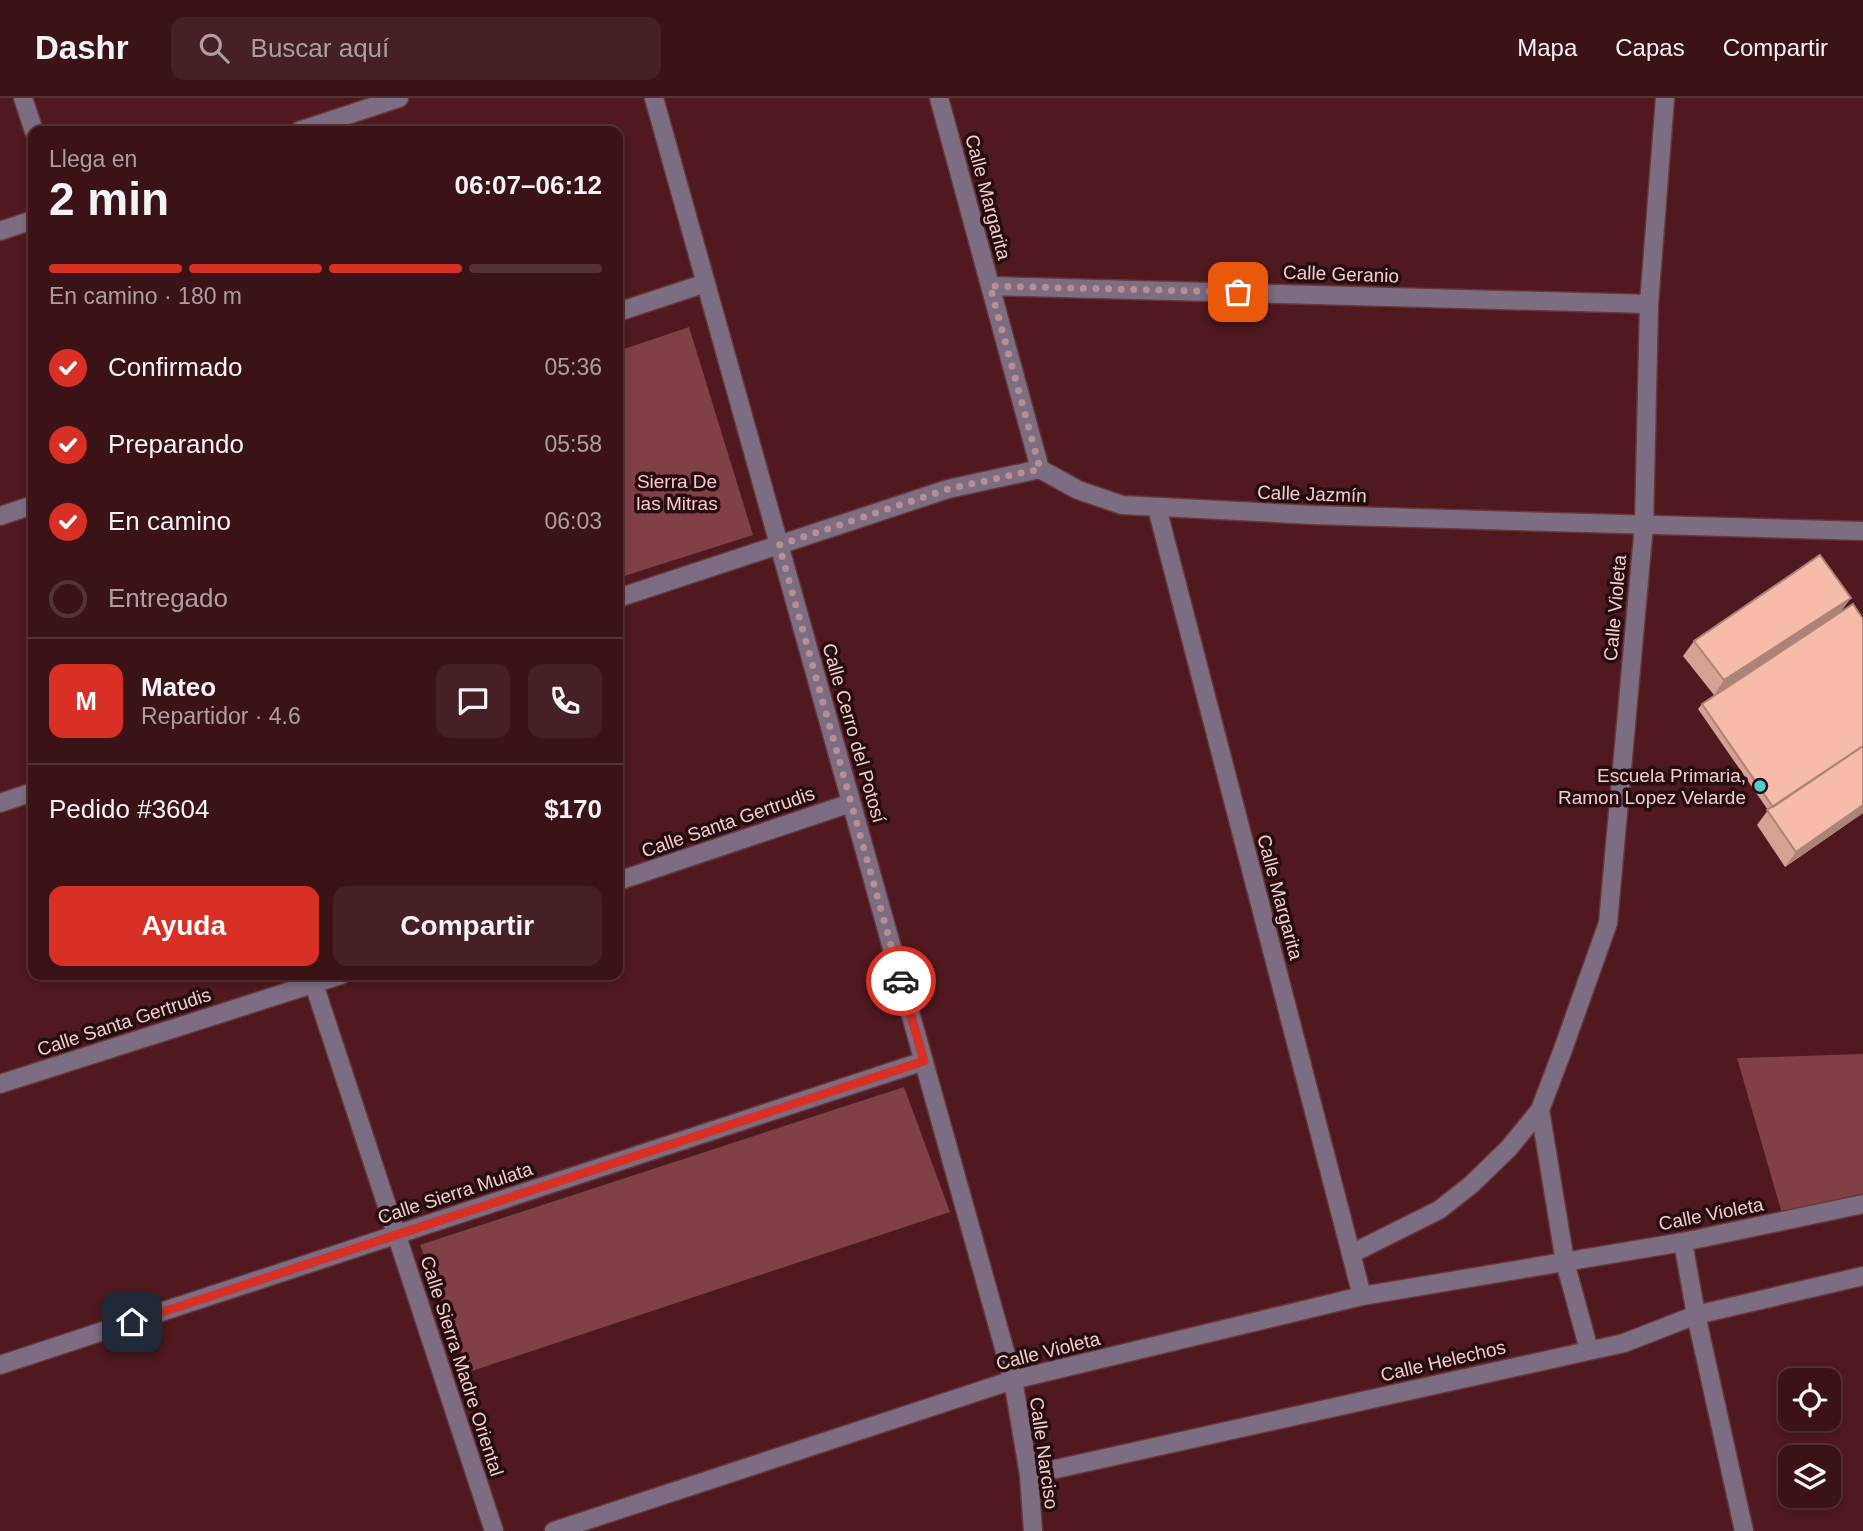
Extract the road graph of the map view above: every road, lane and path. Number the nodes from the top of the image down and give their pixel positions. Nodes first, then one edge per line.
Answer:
1 (23, 98) edge
2 (398, 98) edge
3 (654, 98) edge
4 (939, 98) edge
5 (1665, 98) edge
6 (32, 126) edge
7 (314, 126) edge
8 (28, 222) edge
9 (0, 230) edge
10 (706, 283) junction
11 (990, 286) junction
12 (1649, 304) junction
13 (623, 310) edge
14 (1040, 469) junction
15 (28, 507) edge
16 (1157, 508) junction
17 (0, 516) edge
18 (1644, 524) junction
19 (1863, 531) edge
20 (779, 545) junction
21 (623, 596) edge
22 (28, 794) edge
23 (0, 803) edge
24 (851, 803) junction
25 (623, 879) edge
26 (309, 980) edge
27 (312, 980) edge
28 (924, 1061) junction
29 (0, 1084) edge
30 (1540, 1110) junction
31 (1863, 1204) edge
32 (396, 1234) junction
33 (1683, 1242) junction
34 (1351, 1254) junction
35 (1565, 1262) junction
36 (1863, 1276) edge
37 (1362, 1296) junction
38 (1696, 1315) junction
39 (1589, 1350) junction
40 (0, 1365) edge
41 (1013, 1380) junction
42 (1029, 1475) junction
43 (494, 1531) edge
44 (554, 1531) edge
45 (1033, 1531) edge
46 (1744, 1531) edge

1 - 6 street
2 - 7 street
3 - 10 street, Calle Cerro del Potosí
4 - 11 street, Calle Margarita
5 - 12 street, Calle Violeta
8 - 9 street
10 - 13 street
10 - 20 street, Calle Cerro del Potosí
11 - 12 street, Calle Geranio
11 - 14 street, Calle Margarita
12 - 18 street, Calle Violeta
14 - 16 street, Calle Jazmín
14 - 20 street
15 - 17 street
16 - 18 street, Calle Jazmín
16 - 34 street, Calle Margarita
18 - 19 street, Calle Jazmín
18 - 30 street, Calle Violeta
20 - 21 street
20 - 24 street, Calle Cerro del Potosí
22 - 23 street
24 - 25 street, Calle Santa Gertrudis
24 - 28 street, Calle Cerro del Potosí
26 - 29 street, Calle Santa Gertrudis
27 - 32 street, Calle Sierra Madre Oriental
28 - 32 street, Calle Sierra Mulata
28 - 41 street, Calle Cerro del Potosí
30 - 34 street, Calle Violeta
30 - 35 street
31 - 33 street, Calle Violeta
32 - 40 street, Calle Sierra Mulata
32 - 43 street, Calle Sierra Madre Oriental
33 - 35 street, Calle Violeta
33 - 38 street
34 - 37 street, Calle Margarita
35 - 37 street, Calle Violeta
35 - 39 street
36 - 38 street, Calle Helechos
37 - 41 street, Calle Violeta
38 - 39 street, Calle Helechos
38 - 46 street
39 - 42 street, Calle Helechos
41 - 42 street, Calle Narciso
41 - 44 street, Calle Violeta
42 - 45 street, Calle Narciso

